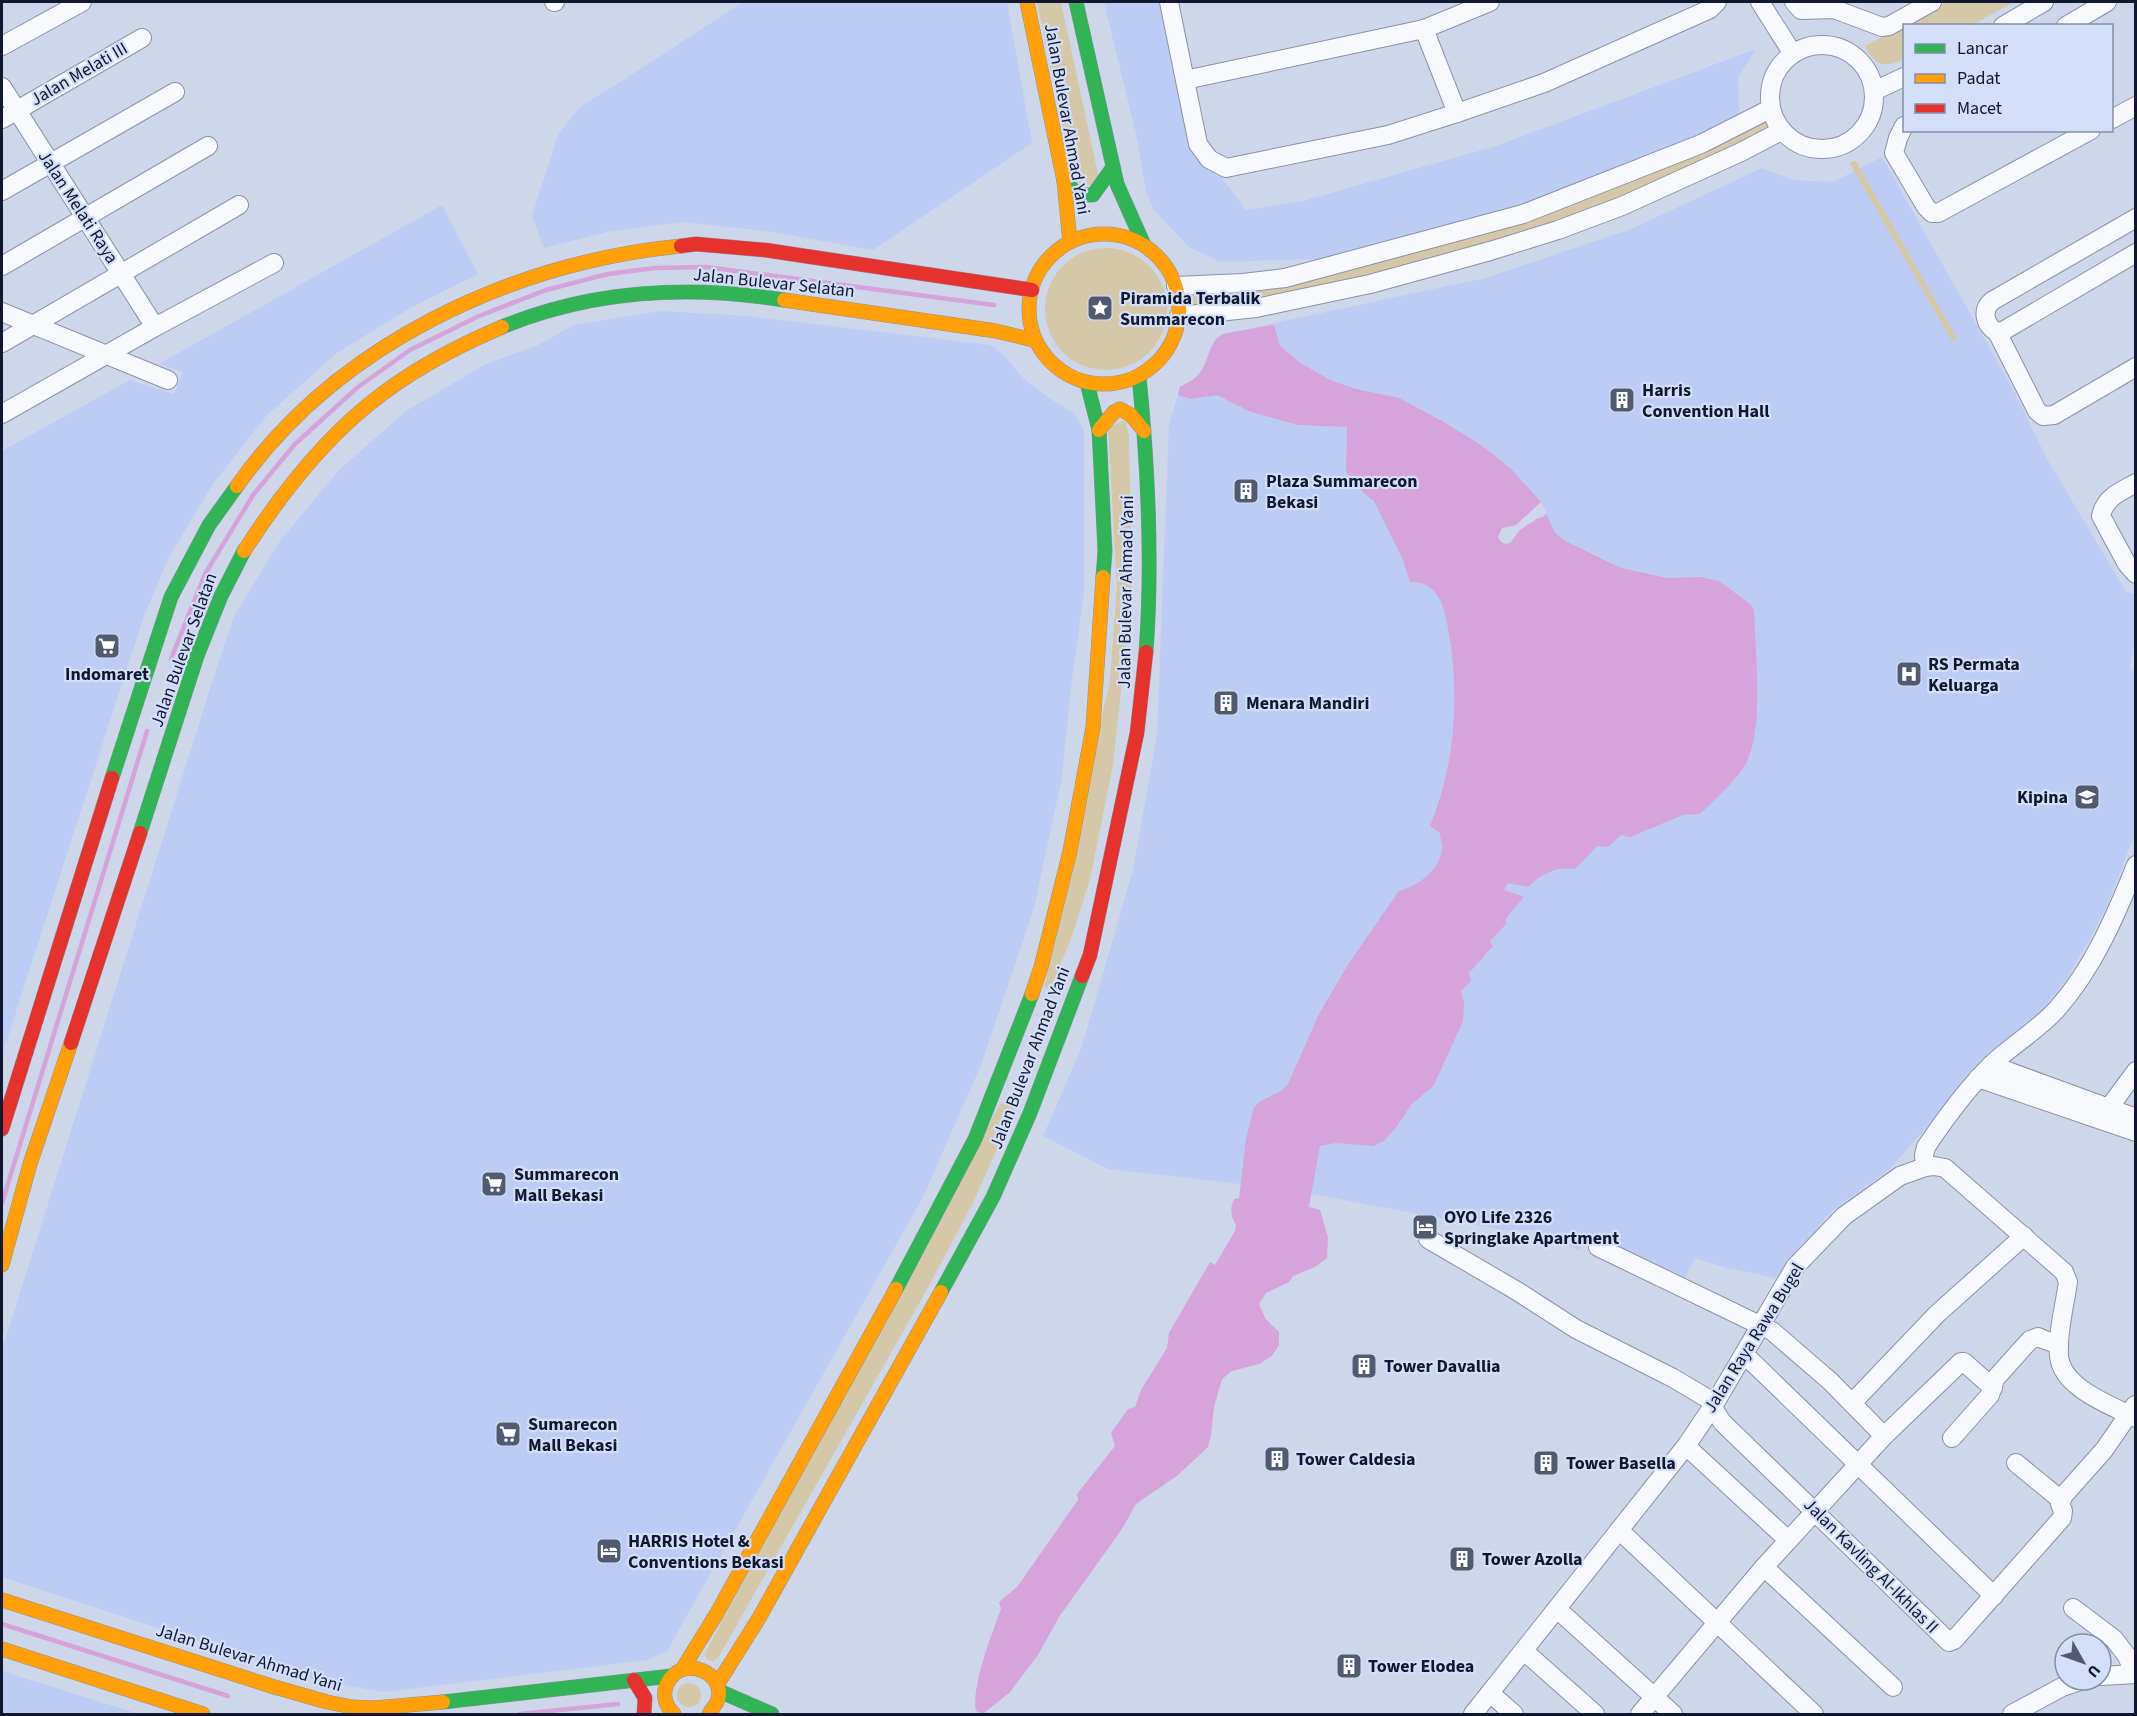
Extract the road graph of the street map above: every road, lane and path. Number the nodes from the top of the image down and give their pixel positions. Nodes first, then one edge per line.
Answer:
1 (82, 2) edge
2 (1027, 2) edge
3 (1076, 2) edge
4 (1170, 2) edge
5 (1490, 2) edge
6 (1717, 2) edge
7 (1760, 2) edge
8 (1794, 2) edge
9 (1932, 2) edge
10 (2044, 2) edge
11 (2107, 2) edge
12 (2006, 24) edge
13 (2069, 24) edge
14 (1424, 29) junction
15 (142, 38) dead end
16 (2, 46) edge
17 (1792, 54) junction
18 (1903, 77) edge
19 (1185, 80) junction
20 (2, 87) edge
21 (1874, 91) junction
22 (175, 92) dead end
23 (2136, 106) edge
24 (1770, 108) junction
25 (1457, 113) junction
26 (9, 115) edge
27 (2113, 118) edge
28 (1903, 129) edge
29 (1781, 131) junction
30 (2087, 132) edge
31 (208, 146) dead end
32 (50, 164) junction
33 (1113, 167) junction
34 (1064, 181) junction
35 (2, 191) edge
36 (239, 205) dead end
37 (85, 218) junction
38 (2136, 218) edge
39 (1070, 242) junction
40 (1144, 244) junction
41 (2136, 253) edge
42 (274, 263) dead end
43 (2, 266) edge
44 (121, 274) junction
45 (1001, 285) junction
46 (1176, 286) junction
47 (1032, 290) junction
48 (1015, 300) dead end
49 (2, 312) edge
50 (1179, 316) junction
51 (34, 324) junction
52 (154, 327) junction
53 (1996, 332) junction
54 (1033, 340) junction
55 (2, 343) edge
56 (106, 354) junction
57 (2136, 367) edge
58 (1139, 376) junction
59 (168, 380) dead end
60 (1087, 383) junction
61 (2, 414) edge
62 (1099, 430) junction
63 (1144, 431) junction
64 (2136, 483) edge
65 (2136, 574) edge
66 (2136, 866) edge
67 (2130, 897) edge
68 (2136, 1071) edge
69 (1985, 1072) junction
70 (2108, 1108) junction
71 (2136, 1118) edge
72 (2, 1130) edge
73 (2136, 1132) edge
74 (1925, 1167) junction
75 (2024, 1236) junction
76 (1428, 1239) dead end
77 (1598, 1247) dead end
78 (2, 1265) edge
79 (1760, 1325) junction
80 (2059, 1347) junction
81 (1744, 1354) junction
82 (1993, 1388) junction
83 (1852, 1402) junction
84 (1714, 1405) junction
85 (2133, 1412) edge
86 (1884, 1436) junction
87 (1952, 1438) dead end
88 (1686, 1446) junction
89 (2016, 1463) dead end
90 (1858, 1464) junction
91 (2061, 1500) junction
92 (1815, 1510) junction
93 (1619, 1530) junction
94 (1788, 1540) junction
95 (1764, 1567) junction
96 (1994, 1596) junction
97 (2, 1600) edge
98 (2073, 1608) dead end
99 (1557, 1609) junction
100 (1718, 1622) junction
101 (2, 1649) edge
102 (1524, 1651) junction
103 (683, 1668) junction
104 (2135, 1674) edge
105 (2113, 1675) edge
106 (671, 1676) junction
107 (634, 1680) junction
108 (1893, 1687) dead end
109 (718, 1688) junction
110 (2053, 1692) edge
111 (1491, 1694) junction
112 (1655, 1697) junction
113 (203, 1714) edge
114 (644, 1714) edge
115 (674, 1714) edge
116 (709, 1714) edge
117 (772, 1714) edge
118 (1473, 1714) edge
119 (1514, 1714) edge
120 (1595, 1714) edge
121 (1640, 1714) edge
122 (1674, 1714) edge
123 (1814, 1714) edge
124 (2012, 1714) edge

1 - 16 street
2 - 34 main road, Jalan Bulevar Ahmad Yani
3 - 33 main road, Jalan Bulevar Ahmad Yani
4 - 19 street
5 - 14 street
6 - 25 street
7 - 17 street
8 - 9 street
10 - 12 street
11 - 13 street
14 - 19 street
14 - 25 street
15 - 26 street, Jalan Melati III
17 - 21 street
17 - 24 street
18 - 21 street
19 - 25 street
20 - 26 street, Jalan Melati Raya
21 - 29 street
22 - 32 street
23 - 27 street
24 - 29 street
24 - 46 street
26 - 32 street, Jalan Melati Raya
28 - 30 street
29 - 50 street
31 - 37 street
32 - 35 street
32 - 37 street, Jalan Melati Raya
33 - 34 main road
33 - 40 main road, Jalan Bulevar Ahmad Yani
34 - 39 main road, Jalan Bulevar Ahmad Yani
36 - 44 street
37 - 43 street
37 - 44 street, Jalan Melati Raya
38 - 53 street
39 - 40 main road
39 - 47 main road
40 - 46 main road
41 - 53 street
42 - 52 street
44 - 51 street
44 - 52 street, Jalan Melati Raya
45 - 47 main road, Jalan Bulevar Selatan
45 - 48 main road
45 - 72 main road, Jalan Bulevar Selatan
46 - 50 main road
47 - 54 main road
49 - 51 street
50 - 58 main road
51 - 55 street
51 - 56 street
52 - 56 street
53 - 57 street
54 - 60 main road
54 - 78 main road, Jalan Bulevar Selatan
56 - 59 street
56 - 61 street
58 - 60 main road
58 - 63 main road, Jalan Bulevar Ahmad Yani
60 - 62 main road, Jalan Bulevar Ahmad Yani
62 - 63 main road
62 - 103 main road, Jalan Bulevar Ahmad Yani
63 - 109 main road, Jalan Bulevar Ahmad Yani
64 - 65 street
66 - 67 street
67 - 69 street
68 - 70 street
69 - 70 street
69 - 73 street
69 - 74 street
70 - 71 street
74 - 75 street
74 - 79 street, Jalan Raya Rawa Bugel
75 - 80 street
75 - 83 street
76 - 84 street
77 - 79 street
79 - 81 street, Jalan Raya Rawa Bugel
79 - 83 street
80 - 82 street
80 - 85 street
81 - 84 street, Jalan Raya Rawa Bugel
81 - 90 street
82 - 86 street
82 - 87 street
83 - 86 street
84 - 88 street, Jalan Raya Rawa Bugel
84 - 92 street, Jalan Kavling Al-Ikhlas II
85 - 91 street, Jalan Kavling Al-Ikhlas II
86 - 90 street
88 - 93 street, Jalan Raya Rawa Bugel
88 - 94 street
89 - 91 street
90 - 92 street
90 - 96 street
91 - 96 street, Jalan Kavling Al-Ikhlas II
92 - 94 street
92 - 96 street, Jalan Kavling Al-Ikhlas II
93 - 99 street, Jalan Raya Rawa Bugel
93 - 100 street
94 - 95 street
95 - 100 street
95 - 108 street
97 - 107 main road, Jalan Bulevar Ahmad Yani
98 - 104 street
99 - 102 street, Jalan Raya Rawa Bugel
99 - 112 street
100 - 112 street
100 - 123 street
101 - 113 main road
102 - 111 street, Jalan Raya Rawa Bugel
102 - 120 street
103 - 106 main road
103 - 109 main road
104 - 105 street
106 - 107 main road, Jalan Bulevar Ahmad Yani
106 - 115 main road
107 - 114 main road
109 - 116 main road, Jalan Bulevar Ahmad Yani
109 - 117 main road
110 - 124 street
111 - 118 street, Jalan Raya Rawa Bugel
111 - 119 street
112 - 121 street
112 - 122 street

